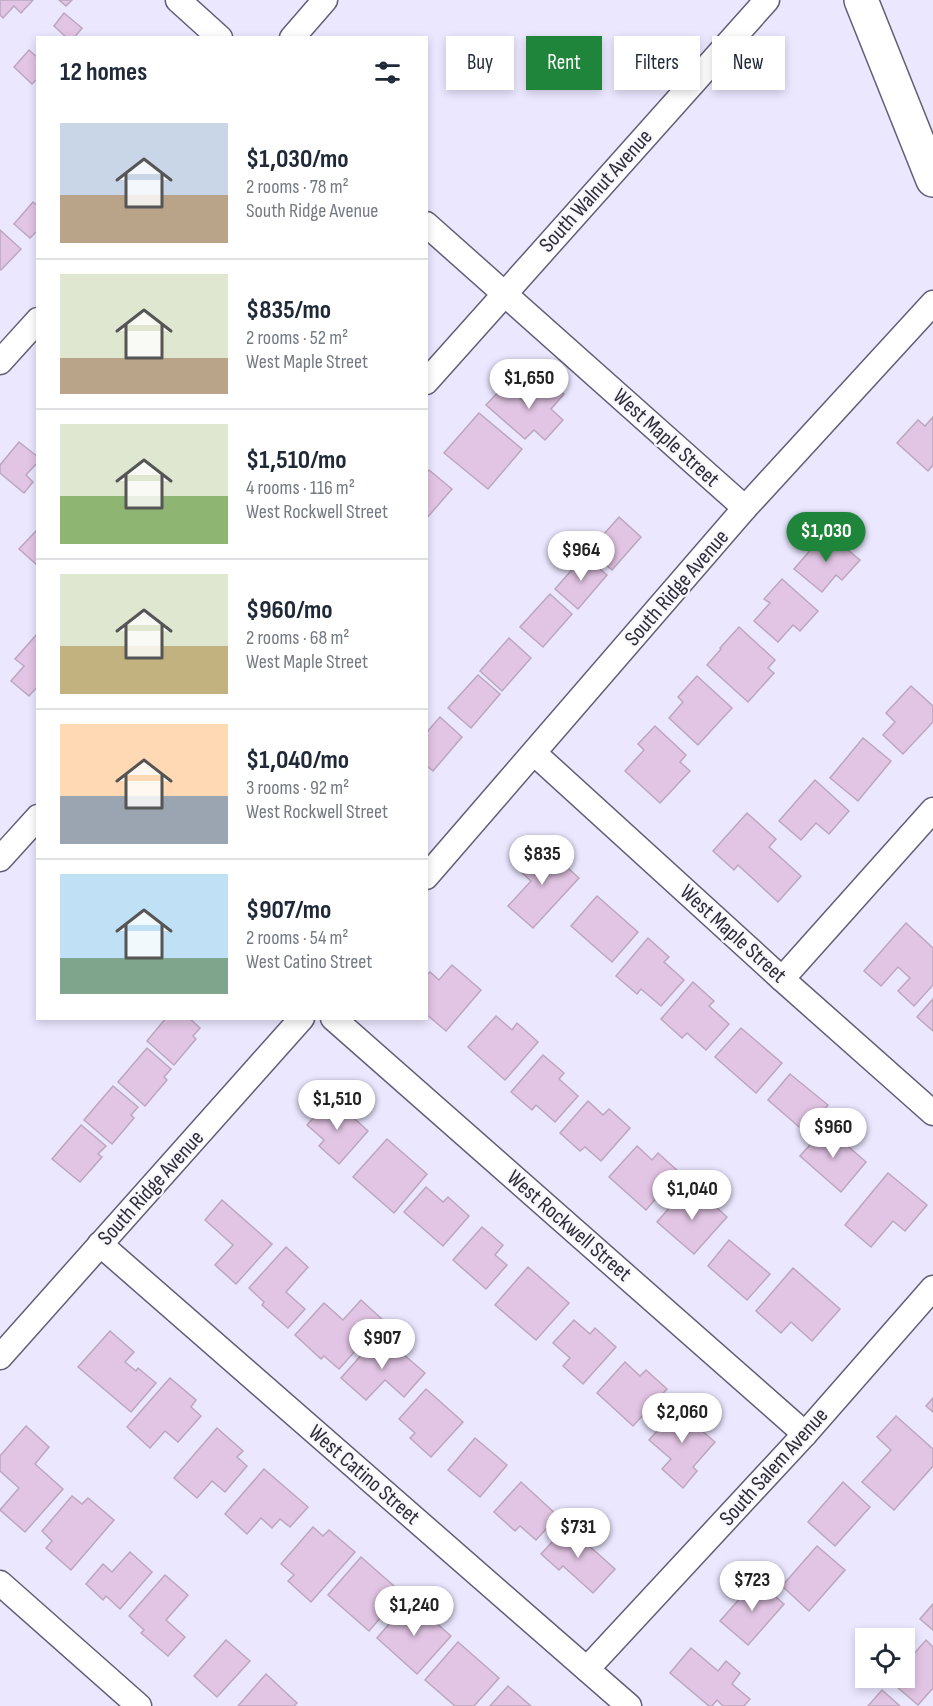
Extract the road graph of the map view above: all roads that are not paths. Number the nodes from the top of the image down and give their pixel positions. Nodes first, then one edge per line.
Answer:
1 (178, 0) edge
2 (325, 0) edge
3 (767, 0) edge
4 (861, 0) edge
5 (218, 36) edge
6 (294, 36) edge
7 (933, 180) edge
8 (428, 226) edge
9 (504, 294) junction
10 (933, 303) edge
11 (36, 323) edge
12 (0, 362) edge
13 (428, 380) edge
14 (746, 508) junction
15 (534, 753) junction
16 (933, 810) edge
17 (36, 819) edge
18 (0, 859) edge
19 (428, 875) edge
20 (782, 979) junction
21 (300, 1020) edge
22 (335, 1020) edge
23 (933, 1113) edge
24 (100, 1244) junction
25 (933, 1288) edge
26 (0, 1357) edge
27 (805, 1434) junction
28 (0, 1583) edge
29 (587, 1669) junction
30 (140, 1706) edge
31 (628, 1706) edge

1 - 5 street
2 - 6 street
3 - 9 street, South Walnut Avenue
4 - 7 main road
8 - 9 street, West Maple Street
9 - 13 street, South Walnut Avenue
9 - 14 street, West Maple Street
10 - 14 street, South Ridge Avenue
11 - 12 street
14 - 15 street, South Ridge Avenue
15 - 19 street, South Ridge Avenue
15 - 20 street, West Maple Street
16 - 20 street
17 - 18 street
20 - 23 street, West Maple Street
21 - 24 street, South Ridge Avenue
22 - 27 street, West Rockwell Street
24 - 26 street, South Ridge Avenue
24 - 29 street, West Catino Street
25 - 27 street, South Salem Avenue
27 - 29 street, South Salem Avenue
28 - 30 street
29 - 31 street, West Catino Street

